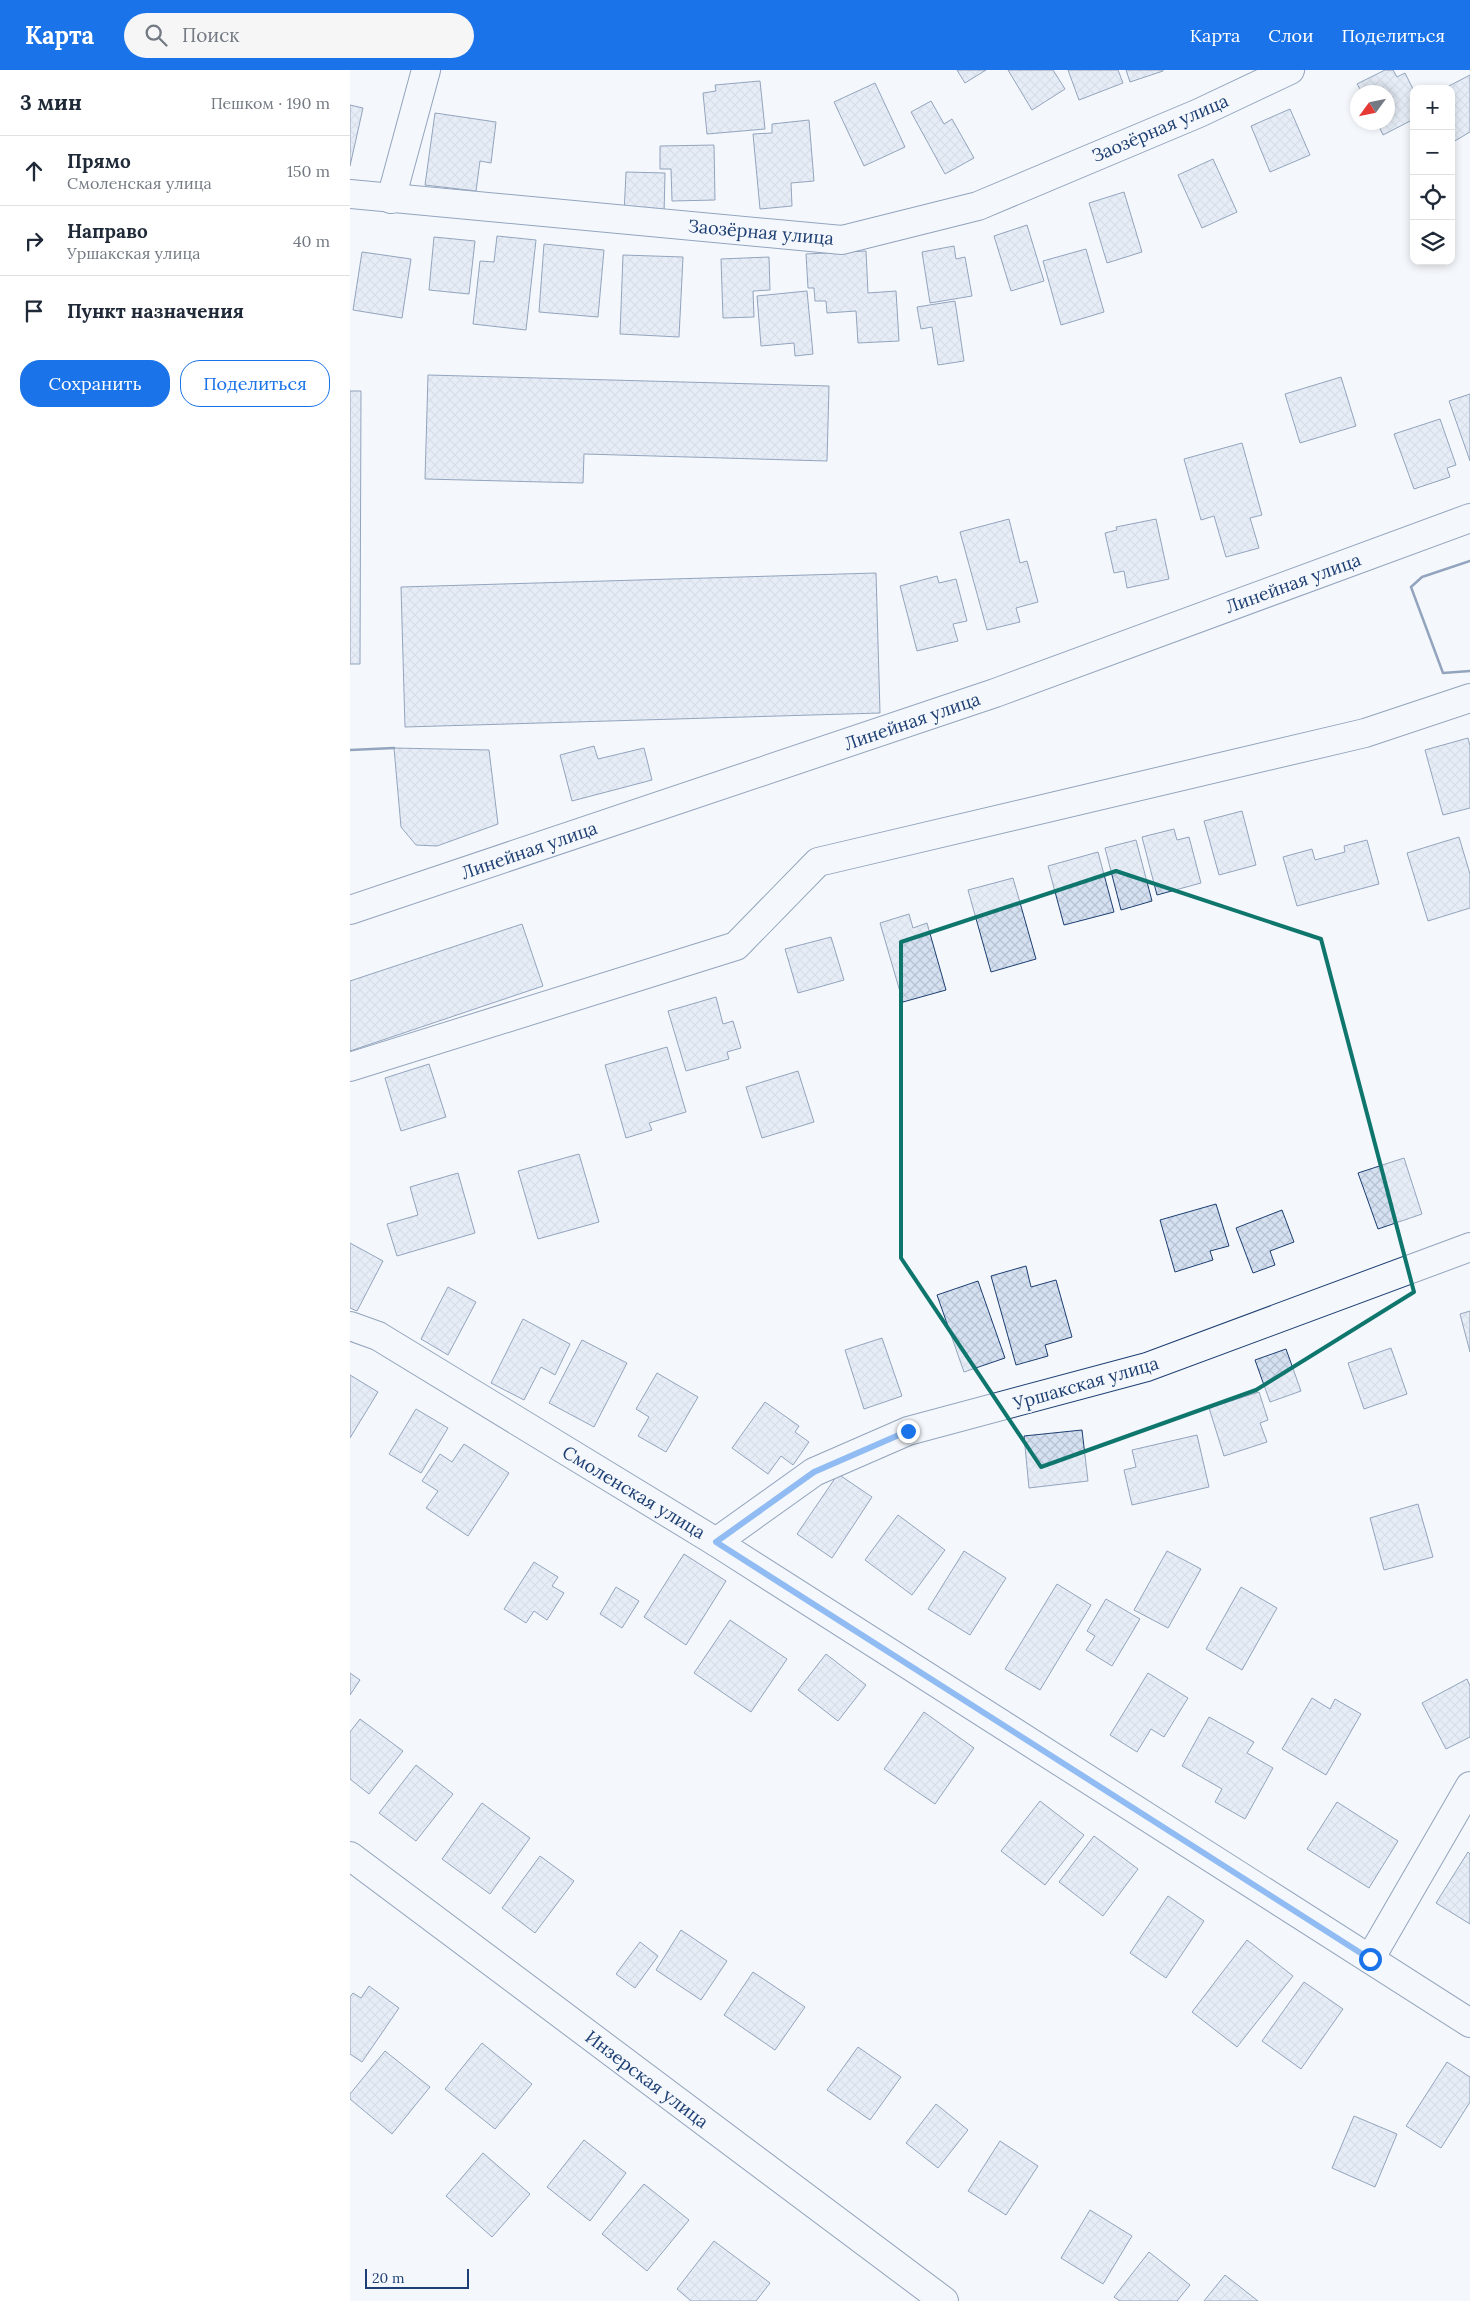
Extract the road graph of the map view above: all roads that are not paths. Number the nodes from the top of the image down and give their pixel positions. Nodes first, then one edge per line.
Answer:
1 (426, 70) edge
2 (1290, 70) edge
3 (350, 194) edge
4 (391, 199) junction
5 (1470, 518) edge
6 (1470, 698) edge
7 (350, 910) edge
8 (350, 1067) edge
9 (1470, 1247) edge
10 (350, 1326) edge
11 (716, 1542) junction
12 (1470, 1786) edge
13 (350, 1856) edge
14 (1370, 1959) junction
15 (1470, 2022) edge
16 (944, 2301) edge

1 - 4 street
2 - 4 street, Заозёрная улица
3 - 4 street, Заозёрная улица
5 - 7 street, Линейная улица
6 - 8 street
9 - 11 street, Уршакская улица
10 - 11 street, Смоленская улица
11 - 14 street, Смоленская улица
12 - 14 street
13 - 16 street, Инзерская улица
14 - 15 street, Смоленская улица

